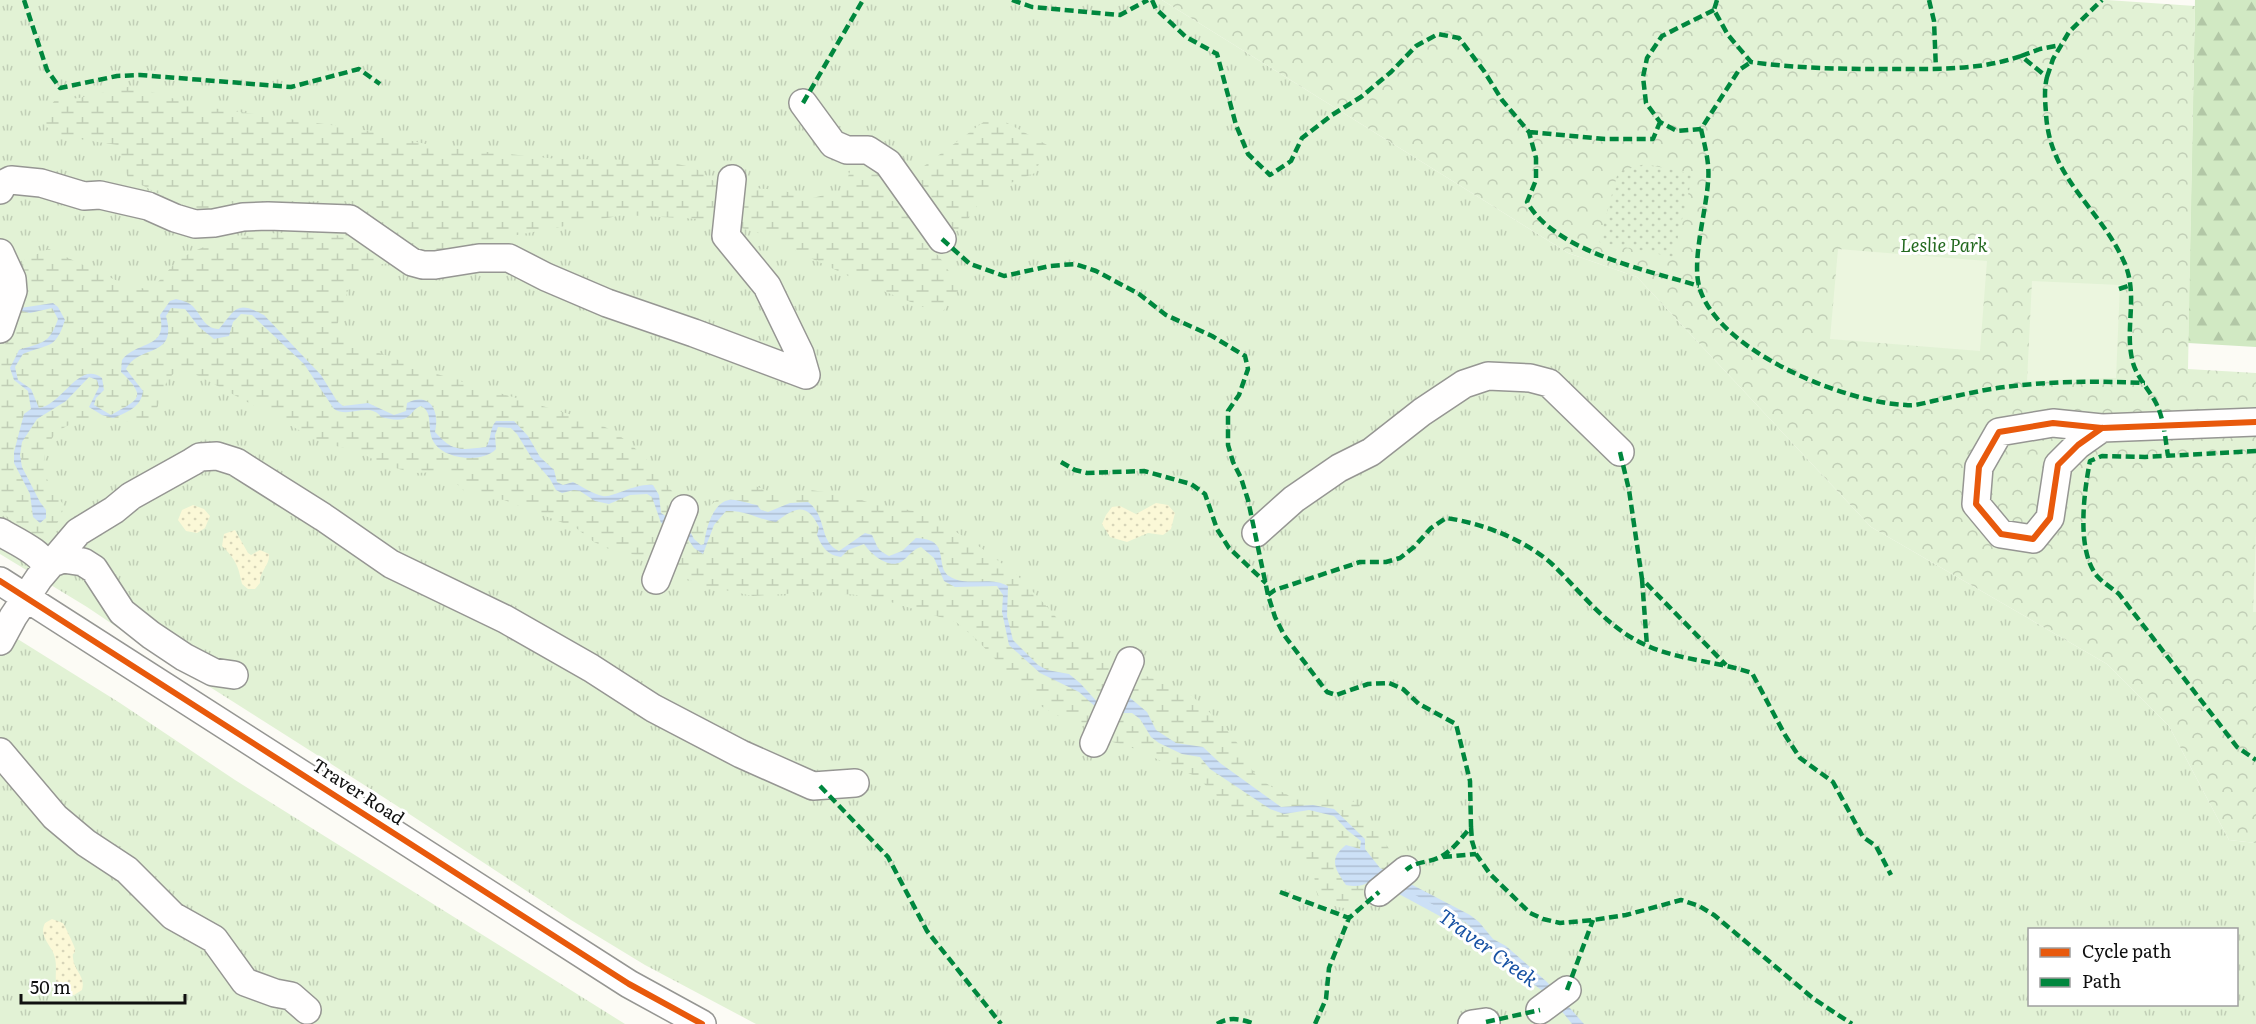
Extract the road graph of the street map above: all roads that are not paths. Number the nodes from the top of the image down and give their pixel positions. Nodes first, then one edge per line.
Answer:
1 (803, 103) dead end
2 (732, 179) dead end
3 (0, 190) edge
4 (942, 239) dead end
5 (0, 253) edge
6 (5, 316) edge
7 (2256, 422) edge
8 (2102, 428) junction
9 (1620, 452) dead end
10 (684, 509) dead end
11 (0, 532) edge
12 (1256, 533) dead end
13 (48, 567) junction
14 (656, 580) dead end
15 (0, 581) edge
16 (26, 598) junction
17 (0, 641) edge
18 (1130, 661) dead end
19 (234, 675) dead end
20 (1094, 743) dead end
21 (0, 752) edge
22 (855, 783) dead end
23 (1406, 870) dead end
24 (1379, 892) dead end
25 (1567, 990) dead end
26 (307, 1010) dead end
27 (1540, 1010) dead end
28 (702, 1024) edge

1 - 4 street
2 - 3 street
5 - 6 street
7 - 8 street
8 - 8 street
9 - 12 street
10 - 14 street
11 - 13 street
13 - 16 street
13 - 19 street
13 - 22 street
15 - 16 street, Traver Road
16 - 17 street
16 - 28 street, Traver Road
18 - 20 street
21 - 26 street
23 - 24 street
25 - 27 street

